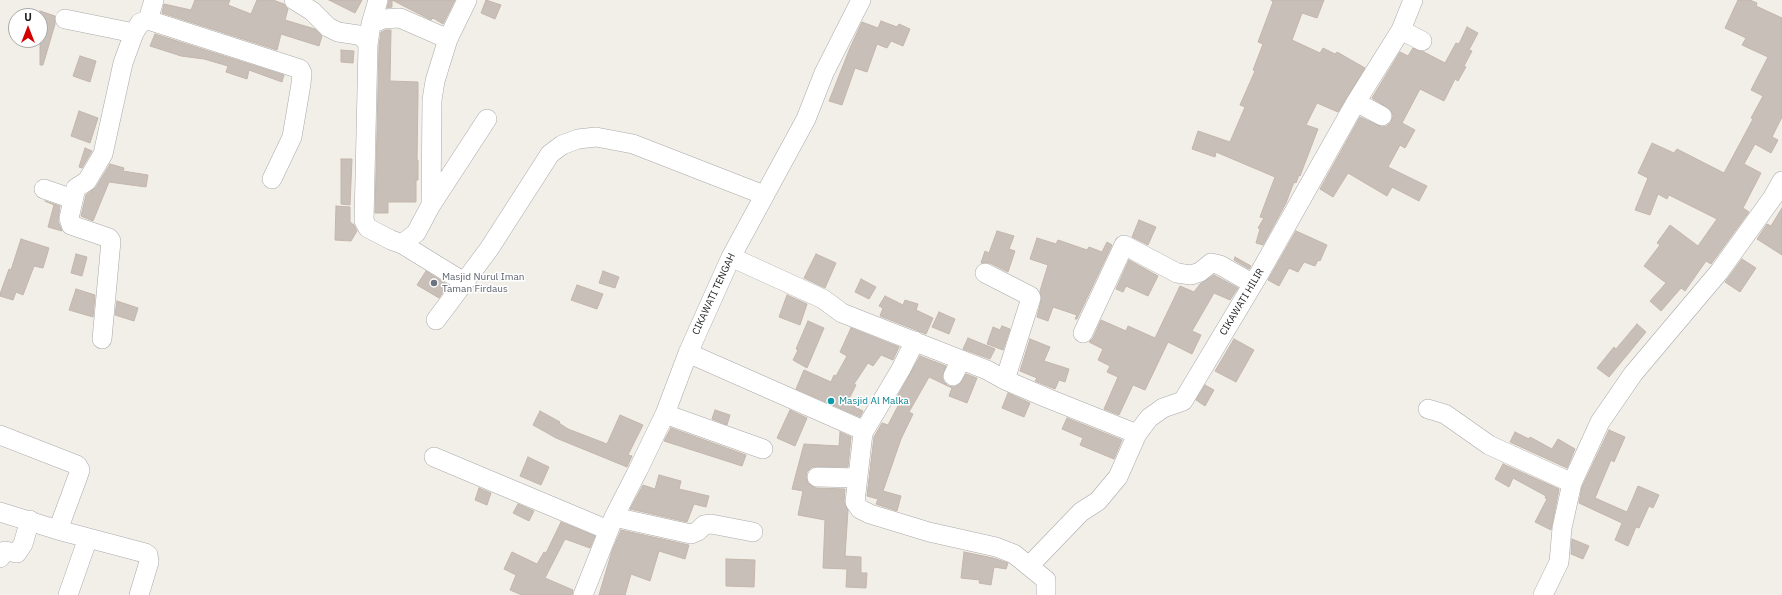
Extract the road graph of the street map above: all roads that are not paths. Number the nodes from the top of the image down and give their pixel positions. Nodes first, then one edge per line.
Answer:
1 (154, 0) edge
2 (378, 0) edge
3 (467, 0) edge
4 (861, 0) edge
5 (1413, 0) edge
6 (297, 1) edge
7 (64, 19) dead end
8 (148, 20) junction
9 (371, 24) junction
10 (1401, 30) junction
11 (134, 33) junction
12 (448, 39) junction
13 (1422, 42) dead end
14 (368, 45) junction
15 (1356, 102) junction
16 (1382, 116) dead end
17 (487, 119) dead end
18 (272, 179) dead end
19 (1782, 181) edge
20 (44, 188) dead end
21 (764, 195) junction
22 (73, 199) junction
23 (431, 205) junction
24 (402, 244) junction
25 (731, 257) junction
26 (984, 273) dead end
27 (464, 282) junction
28 (1253, 284) junction
29 (436, 320) dead end
30 (1083, 333) dead end
31 (102, 338) dead end
32 (915, 341) junction
33 (688, 353) junction
34 (961, 360) junction
35 (953, 376) dead end
36 (1005, 380) junction
37 (1428, 409) dead end
38 (664, 414) junction
39 (863, 434) junction
40 (1137, 434) junction
41 (0, 435) edge
42 (763, 450) dead end
43 (434, 457) dead end
44 (817, 476) dead end
45 (858, 478) junction
46 (1572, 483) junction
47 (0, 512) edge
48 (30, 520) junction
49 (611, 524) junction
50 (58, 530) junction
51 (753, 532) dead end
52 (88, 538) junction
53 (0, 558) edge
54 (1029, 566) junction
55 (68, 595) edge
56 (139, 595) edge
57 (583, 595) edge
58 (1046, 595) edge
59 (1543, 595) edge

1 - 8 street
2 - 9 street
3 - 12 street
4 - 21 street, CIKAWATI TENGAH
5 - 10 street, CIKAWATI HILIR
6 - 14 street
7 - 11 street
8 - 11 street
8 - 18 street
9 - 12 street
9 - 14 street
10 - 13 street
10 - 15 street, CIKAWATI HILIR
11 - 22 street
12 - 23 street
14 - 24 street
15 - 16 street
15 - 28 street, CIKAWATI HILIR
17 - 23 street
19 - 46 street
20 - 22 street
21 - 25 street, CIKAWATI TENGAH
21 - 27 street
22 - 31 street
23 - 24 street
24 - 27 street
25 - 32 street
25 - 33 street, CIKAWATI TENGAH
26 - 36 street
27 - 29 street
28 - 30 street
28 - 40 street, CIKAWATI HILIR
32 - 34 street
32 - 39 street
33 - 38 street, CIKAWATI TENGAH
33 - 39 street
34 - 35 street
34 - 36 street
36 - 40 street
37 - 46 street
38 - 42 street
38 - 49 street, CIKAWATI TENGAH
39 - 45 street
40 - 54 street, CIKAWATI HILIR
41 - 50 street
43 - 49 street
44 - 45 street
45 - 54 street
46 - 59 street
47 - 48 street
48 - 50 street
48 - 53 street
49 - 51 street
49 - 57 street, CIKAWATI TENGAH
50 - 52 street
52 - 55 street
52 - 56 street
54 - 58 street

